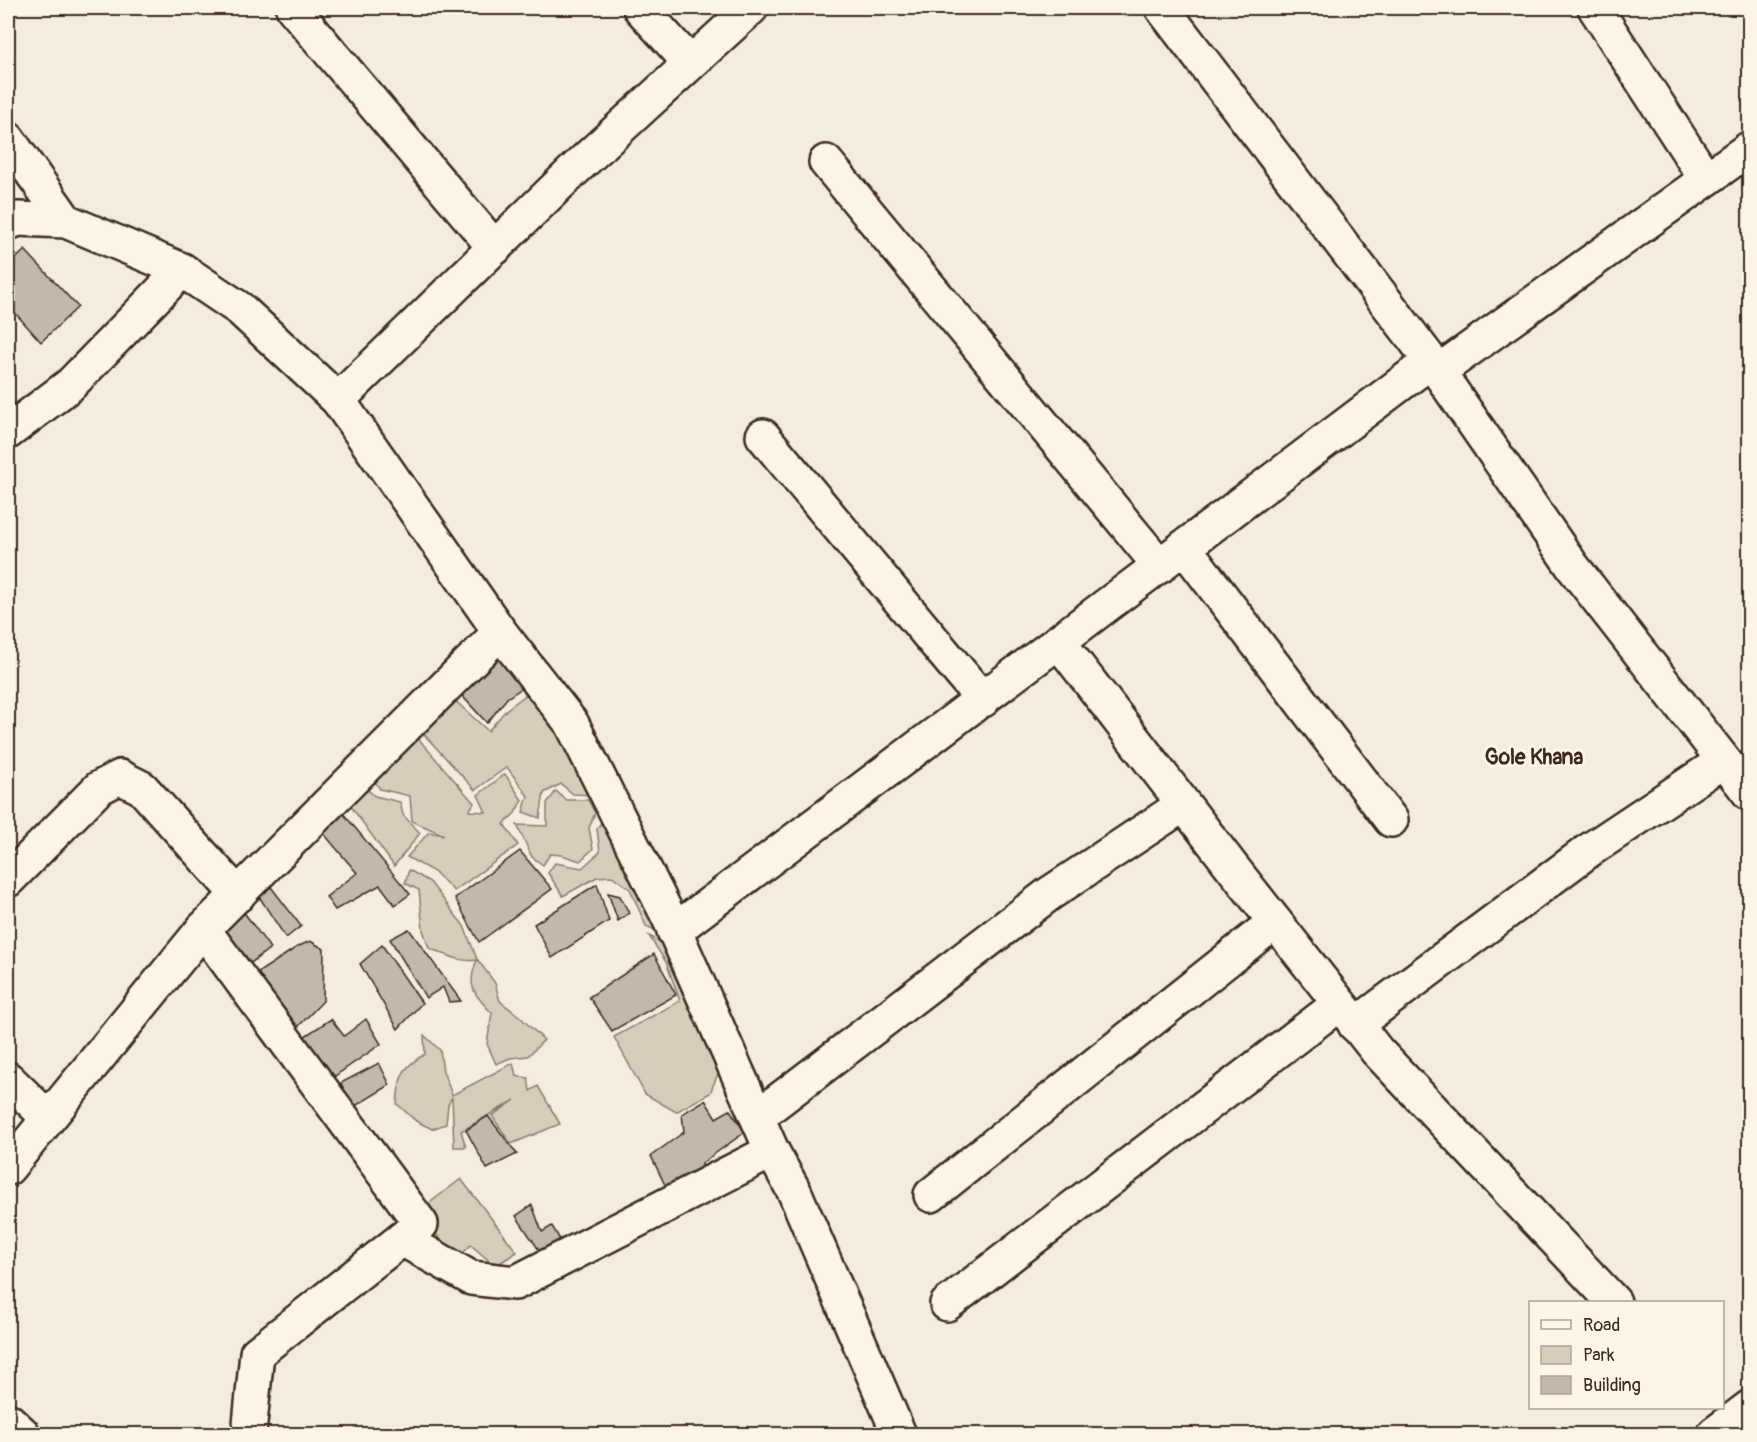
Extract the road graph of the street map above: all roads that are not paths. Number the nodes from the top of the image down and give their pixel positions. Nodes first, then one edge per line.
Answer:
1 (293, 8) edge
2 (640, 8) edge
3 (751, 8) edge
4 (1161, 8) edge
5 (1595, 8) edge
6 (690, 63) junction
7 (8, 139) edge
8 (1749, 148) edge
9 (826, 162) dead end
10 (1706, 179) junction
11 (66, 221) junction
12 (8, 223) edge
13 (495, 248) junction
14 (183, 270) junction
15 (1435, 366) junction
16 (338, 400) junction
17 (8, 432) edge
18 (763, 436) dead end
19 (1172, 557) junction
20 (500, 632) junction
21 (1059, 642) junction
22 (983, 700) junction
23 (1723, 760) junction
24 (1749, 794) edge
25 (1183, 805) junction
26 (1391, 820) dead end
27 (8, 880) edge
28 (238, 895) junction
29 (1275, 922) junction
30 (203, 929) junction
31 (674, 930) junction
32 (1347, 1014) junction
33 (8, 1079) edge
34 (757, 1117) junction
35 (48, 1118) junction
36 (772, 1151) junction
37 (8, 1167) edge
38 (931, 1195) dead end
39 (402, 1239) junction
40 (1613, 1301) edge
41 (947, 1304) dead end
42 (8, 1420) edge
43 (23, 1434) edge
44 (249, 1434) edge
45 (899, 1434) edge

1 - 13 street
2 - 6 street
3 - 6 street
4 - 15 street
5 - 10 street
6 - 13 street
7 - 11 street
8 - 10 street
9 - 19 street
10 - 15 street
11 - 12 street
11 - 14 street
13 - 16 street
14 - 16 street
14 - 17 street
15 - 19 street
15 - 23 street
16 - 20 street
18 - 22 street
19 - 21 street
19 - 26 street
20 - 28 street
20 - 31 street
21 - 22 street
21 - 25 street
22 - 31 street
23 - 24 street
23 - 32 street
25 - 29 street
25 - 34 street
27 - 28 street
28 - 30 street
29 - 32 street
29 - 38 street
30 - 35 street
30 - 39 street
31 - 34 street
32 - 40 street
32 - 41 street
33 - 35 street
34 - 36 street
35 - 37 street
36 - 39 street
36 - 45 street
39 - 44 street
42 - 43 street

